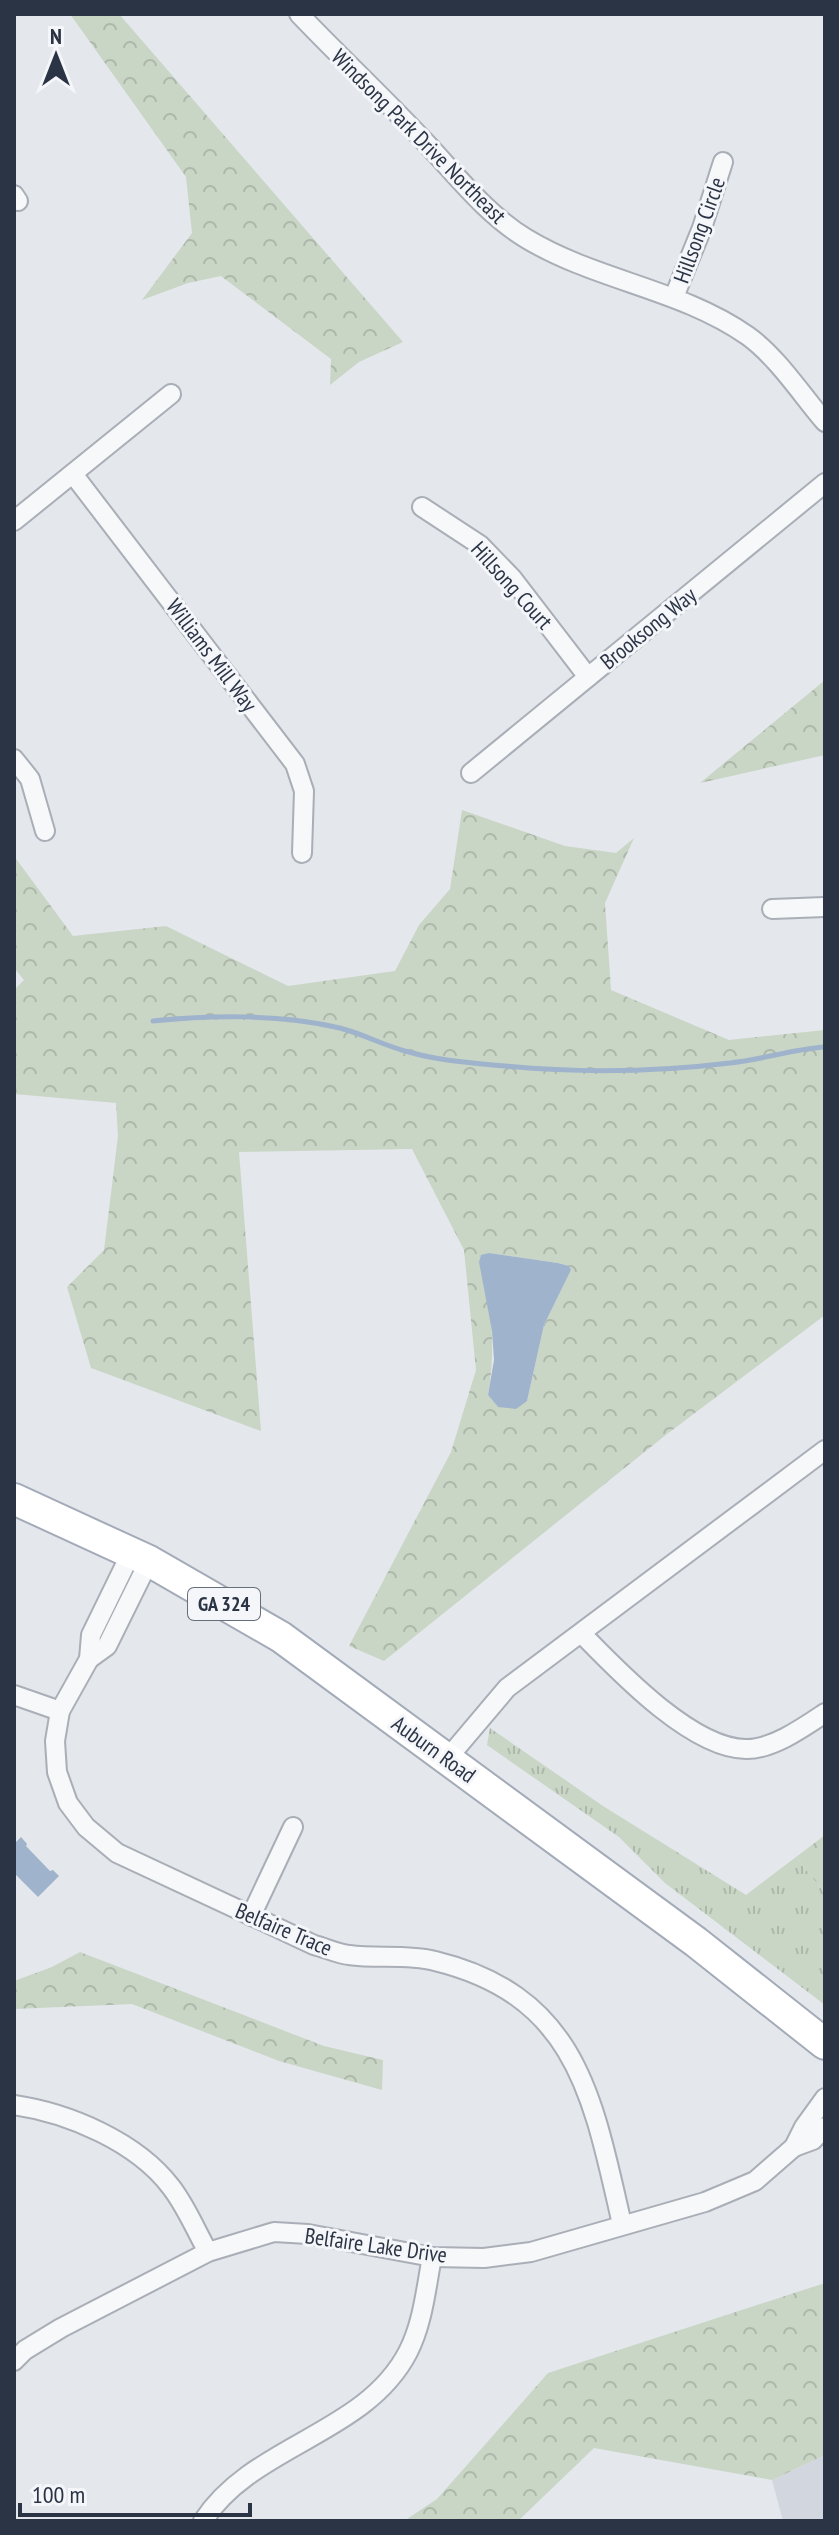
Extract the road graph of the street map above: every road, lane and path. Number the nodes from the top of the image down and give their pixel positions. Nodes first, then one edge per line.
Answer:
1 (299, 14) edge
2 (723, 162) dead end
3 (674, 297) junction
4 (171, 394) dead end
5 (825, 422) edge
6 (73, 474) junction
7 (825, 483) edge
8 (422, 507) dead end
9 (14, 521) edge
10 (588, 677) junction
11 (14, 759) edge
12 (471, 773) dead end
13 (45, 831) dead end
14 (302, 853) dead end
15 (825, 907) edge
16 (772, 909) dead end
17 (825, 1450) edge
18 (14, 1499) edge
19 (140, 1557) junction
20 (582, 1634) junction
21 (14, 1695) edge
22 (60, 1711) junction
23 (825, 1713) edge
24 (447, 1759) junction
25 (293, 1827) dead end
26 (251, 1916) junction
27 (825, 2044) edge
28 (825, 2098) edge
29 (14, 2105) edge
30 (825, 2127) edge
31 (794, 2147) junction
32 (622, 2224) junction
33 (208, 2252) junction
34 (432, 2257) junction
35 (14, 2361) edge
36 (203, 2521) edge

1 - 3 street, Windsong Park Drive Northeast
2 - 3 street, Hillsong Circle
3 - 5 street, Windsong Park Drive Northeast
4 - 6 street
6 - 9 street
6 - 14 street, Williams Mill Way
7 - 10 street, Brooksong Way
8 - 10 street, Hillsong Court
10 - 12 street, Brooksong Way
11 - 13 street
15 - 16 street
17 - 20 street
18 - 19 main road, Auburn Road / GA 324
19 - 22 street, Belfaire Trace
19 - 24 main road, Auburn Road / GA 324
20 - 23 street
20 - 24 street
21 - 22 street
22 - 26 street, Belfaire Trace
24 - 27 main road, Auburn Road / GA 324
25 - 26 street
26 - 32 street, Belfaire Trace
28 - 31 street, Belfaire Lake Drive
29 - 33 street
30 - 31 street, Belfaire Lake Drive
31 - 32 street, Belfaire Lake Drive
32 - 34 street, Belfaire Lake Drive
33 - 34 street, Belfaire Lake Drive
33 - 35 street, Belfaire Lake Drive
34 - 36 street

